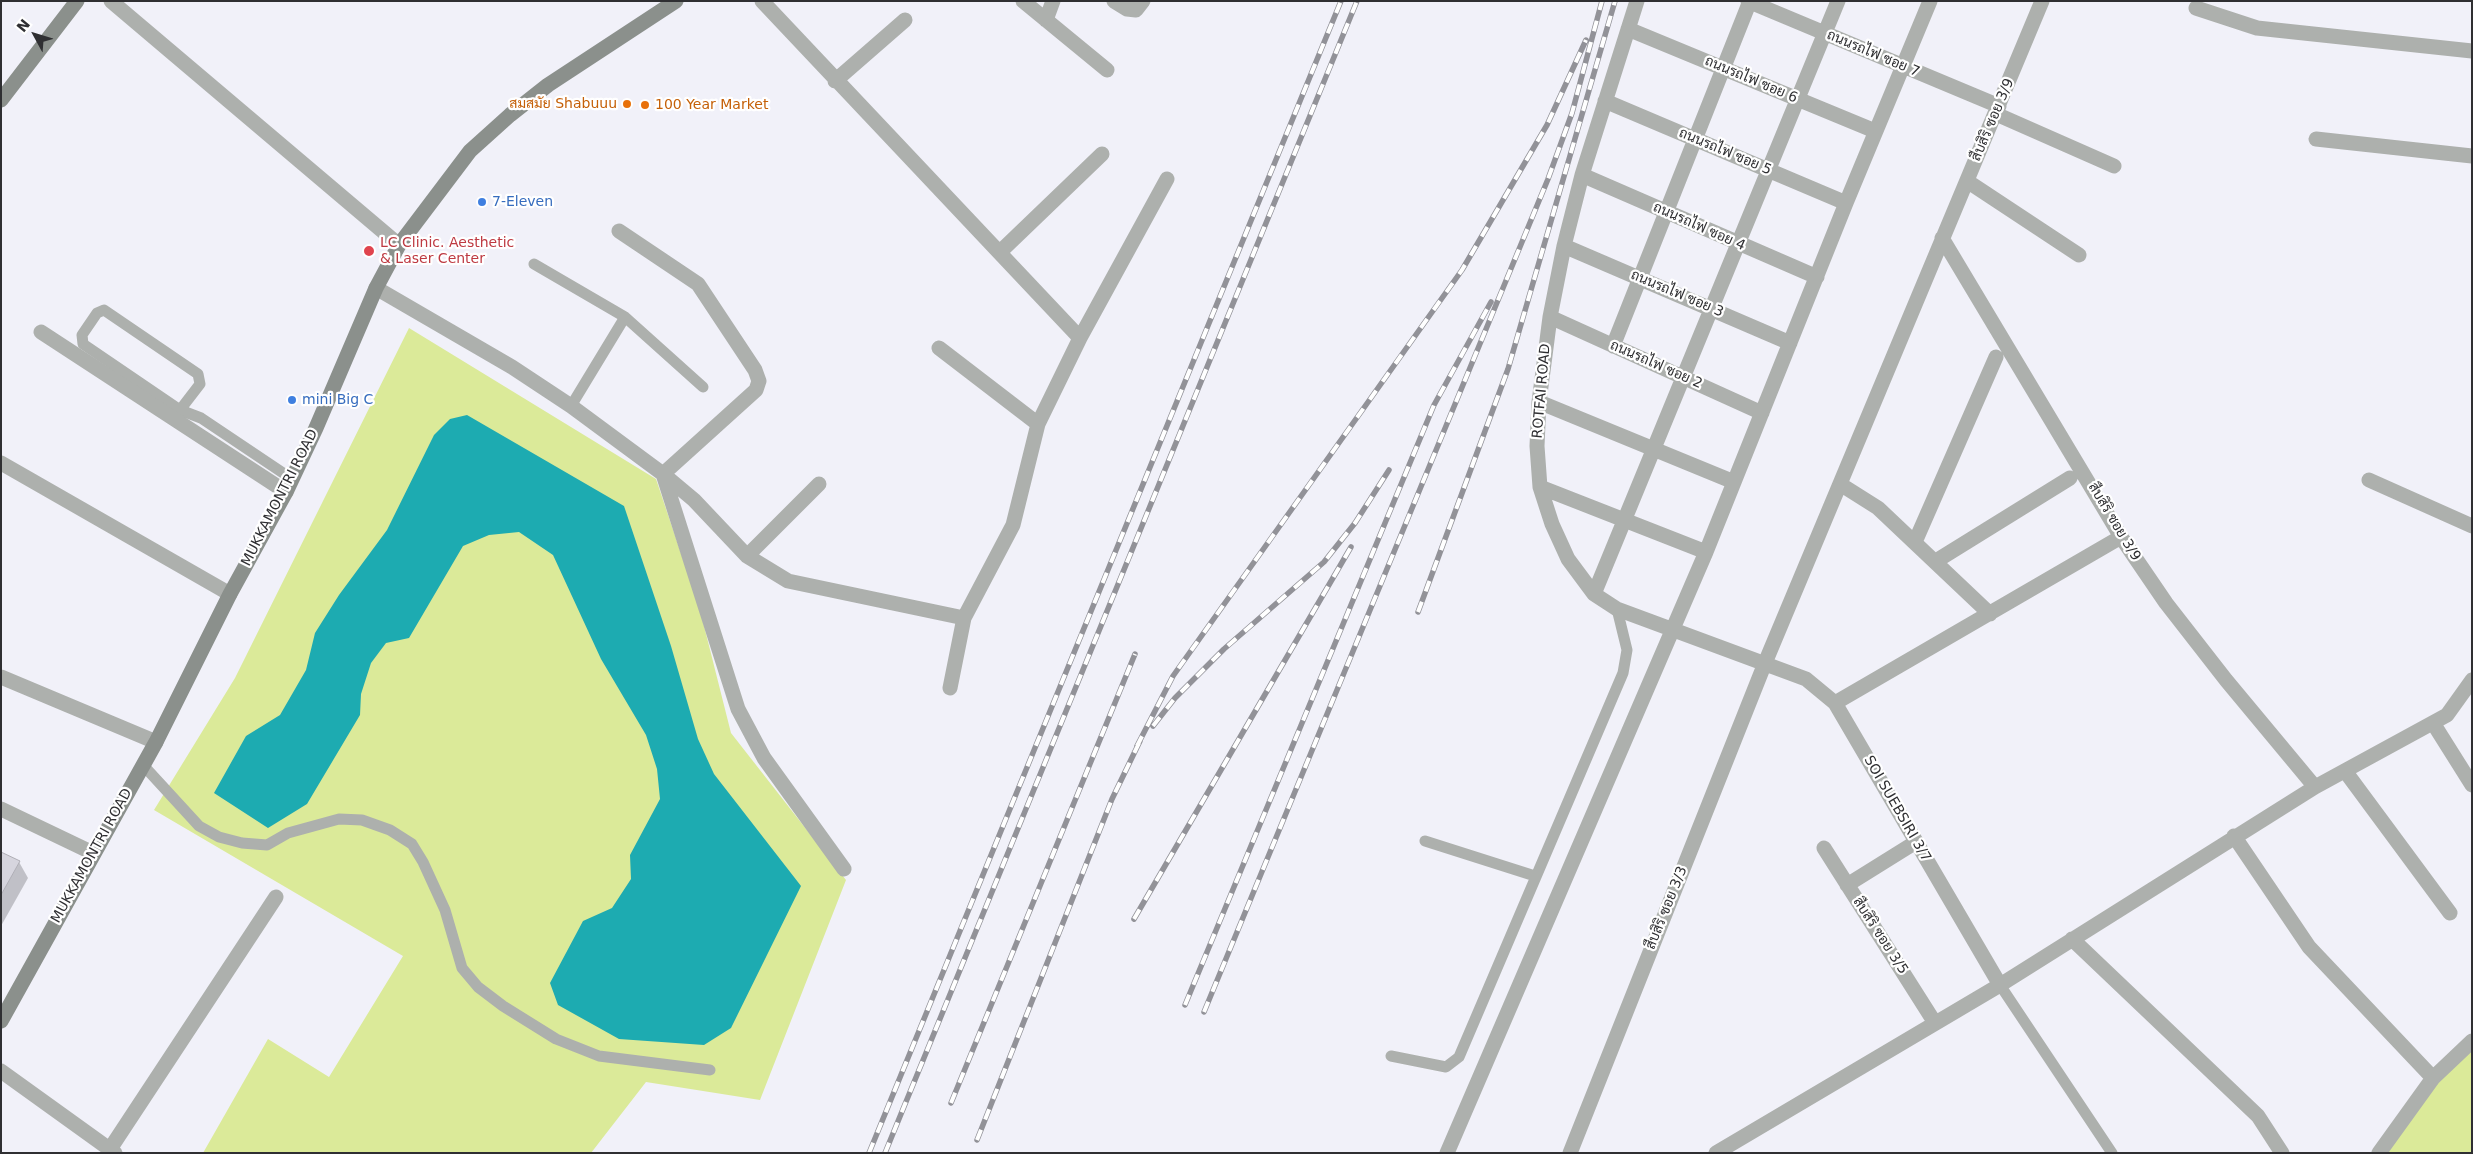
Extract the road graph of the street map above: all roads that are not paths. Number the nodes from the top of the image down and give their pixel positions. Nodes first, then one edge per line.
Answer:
1 (77, 1) edge
2 (111, 1) edge
3 (676, 1) edge
4 (762, 1) edge
5 (1023, 1) edge
6 (1053, 1) edge
7 (1114, 1) edge
8 (1143, 1) edge
9 (1637, 1) edge
10 (1838, 1) edge
11 (1930, 1) edge
12 (2042, 1) edge
13 (1749, 2) edge
14 (2196, 8) dead end
15 (904, 20) dead end
16 (1046, 20) junction
17 (1628, 28) junction
18 (1825, 34) junction
19 (2472, 51) edge
20 (1902, 66) junction
21 (1724, 69) junction
22 (1108, 70) dead end
23 (835, 81) junction
24 (1, 100) edge
25 (1797, 100) junction
26 (1606, 101) junction
27 (1998, 110) junction
28 (1875, 131) junction
29 (2316, 139) dead end
30 (1696, 140) junction
31 (1102, 154) dead end
32 (2472, 156) edge
33 (2114, 166) dead end
34 (1768, 170) junction
35 (1582, 176) junction
36 (1167, 179) dead end
37 (1967, 181) junction
38 (1846, 203) junction
39 (1667, 213) junction
40 (619, 230) dead end
41 (1942, 238) junction
42 (1738, 244) junction
43 (399, 245) junction
44 (1564, 246) junction
45 (1000, 252) junction
46 (2079, 256) dead end
47 (534, 264) dead end
48 (1817, 277) junction
49 (1640, 278) junction
50 (376, 288) junction
51 (1711, 309) junction
52 (625, 317) junction
53 (1550, 317) junction
54 (41, 332) dead end
55 (1080, 338) junction
56 (1790, 343) junction
57 (1613, 346) junction
58 (939, 348) dead end
59 (1996, 357) dead end
60 (1683, 378) junction
61 (704, 387) dead end
62 (1539, 402) junction
63 (570, 406) junction
64 (180, 410) junction
65 (1762, 413) junction
66 (1038, 424) junction
67 (1654, 448) junction
68 (1, 463) edge
69 (663, 474) junction
70 (2070, 478) dead end
71 (2369, 480) dead end
72 (1734, 482) junction
73 (819, 484) dead end
74 (1840, 484) junction
75 (289, 486) junction
76 (1540, 487) junction
77 (1624, 520) junction
78 (2472, 526) edge
79 (2121, 537) junction
80 (1915, 542) junction
81 (1706, 552) junction
82 (747, 556) junction
83 (1936, 561) junction
84 (230, 594) junction
85 (1594, 594) junction
86 (1617, 609) junction
87 (1990, 614) junction
88 (964, 618) junction
89 (1671, 630) junction
90 (1765, 663) junction
91 (1, 677) edge
92 (2472, 680) edge
93 (950, 688) dead end
94 (1835, 704) junction
95 (2433, 723) junction
96 (156, 742) junction
97 (143, 765) junction
98 (2345, 771) junction
99 (2472, 785) edge
100 (2315, 787) junction
101 (1, 809) edge
102 (2234, 836) junction
103 (1425, 841) dead end
104 (1916, 842) junction
105 (1824, 848) dead end
106 (93, 853) junction
107 (844, 869) dead end
108 (1535, 876) junction
109 (1847, 885) junction
110 (276, 897) dead end
111 (2450, 913) dead end
112 (2072, 938) junction
113 (2000, 985) junction
114 (5, 1005) edge
115 (1, 1021) edge
116 (1935, 1023) junction
117 (2472, 1041) edge
118 (1391, 1056) dead end
119 (710, 1070) dead end
120 (1, 1071) edge
121 (2434, 1078) junction
122 (113, 1151) edge
123 (1447, 1153) edge
124 (1570, 1153) edge
125 (1716, 1153) edge
126 (2112, 1153) edge
127 (2282, 1153) edge
128 (2379, 1153) edge

1 - 24 main road
2 - 43 street
3 - 43 main road, MUKKAMONTRI ROAD
4 - 23 street
5 - 16 street
6 - 16 street
7 - 8 street
9 - 17 street, ROTFAI ROAD
10 - 18 street
11 - 20 street
12 - 27 street, สืบสิริ ซอย 3/9
13 - 18 street, ถนนรถไฟ ซอย 7
13 - 21 street
14 - 19 street
15 - 23 street
16 - 22 street
17 - 21 street, ถนนรถไฟ ซอย 6
17 - 26 street, ROTFAI ROAD
18 - 20 street, ถนนรถไฟ ซอย 7
18 - 25 street
20 - 27 street, ถนนรถไฟ ซอย 7
20 - 28 street
21 - 25 street, ถนนรถไฟ ซอย 6
21 - 30 street
23 - 45 street
25 - 28 street, ถนนรถไฟ ซอย 6
25 - 34 street
26 - 30 street, ถนนรถไฟ ซอย 5
26 - 35 street, ROTFAI ROAD
27 - 33 street, ถนนรถไฟ ซอย 7
27 - 37 street, สืบสิริ ซอย 3/9
28 - 38 street
29 - 32 street
30 - 34 street, ถนนรถไฟ ซอย 5
30 - 39 street
31 - 45 street
34 - 38 street, ถนนรถไฟ ซอย 5
34 - 42 street
35 - 39 street, ถนนรถไฟ ซอย 4
35 - 44 street, ROTFAI ROAD
36 - 55 street
37 - 41 street, สืบสิริ ซอย 3/9
37 - 46 street
38 - 48 street
39 - 42 street, ถนนรถไฟ ซอย 4
39 - 49 street
40 - 69 street
41 - 74 street, สืบสิริ ซอย 3/9
41 - 79 street, สืบสิริ ซอย 3/9
42 - 48 street, ถนนรถไฟ ซอย 4
42 - 51 street
43 - 50 main road, MUKKAMONTRI ROAD
44 - 49 street, ถนนรถไฟ ซอย 3
44 - 53 street, ROTFAI ROAD
45 - 55 street
47 - 52 lane
48 - 56 street
49 - 51 street, ถนนรถไฟ ซอย 3
49 - 57 street
50 - 63 street
50 - 75 main road, MUKKAMONTRI ROAD
51 - 56 street, ถนนรถไฟ ซอย 3
51 - 60 street
52 - 61 lane
52 - 63 lane
53 - 57 street, ถนนรถไฟ ซอย 2
53 - 62 street, ROTFAI ROAD
54 - 75 street
55 - 66 street
56 - 65 street
57 - 60 street, ถนนรถไฟ ซอย 2
58 - 66 street
59 - 80 street
60 - 65 street, ถนนรถไฟ ซอย 2
60 - 67 street
62 - 67 street
62 - 76 street, ROTFAI ROAD
63 - 69 street
64 - 64 lane
64 - 75 lane
65 - 72 street
66 - 88 street
67 - 72 street
67 - 77 street
68 - 84 street
69 - 82 street
69 - 107 street
70 - 83 street
71 - 78 street
72 - 81 street
73 - 82 street
74 - 80 street
74 - 90 street, สืบสิริ ซอย 3/9
75 - 84 main road, MUKKAMONTRI ROAD
76 - 77 street
76 - 85 street, ROTFAI ROAD
77 - 81 street
77 - 85 street
79 - 87 street
79 - 100 street, สืบสิริ ซอย 3/9
80 - 83 street
81 - 89 street
82 - 88 street
83 - 87 street
84 - 96 main road, MUKKAMONTRI ROAD
85 - 86 street, ROTFAI ROAD
86 - 89 street, ROTFAI ROAD
86 - 108 lane
87 - 94 street
88 - 93 street
89 - 90 street, ROTFAI ROAD
89 - 123 street
90 - 94 street, SOI SUEBSIRI 3/7
90 - 124 street, สืบสิริ ซอย 3/3
91 - 96 street
92 - 95 street
94 - 104 street, SOI SUEBSIRI 3/7
95 - 98 street
95 - 99 street
96 - 97 main road, MUKKAMONTRI ROAD
97 - 106 main road, MUKKAMONTRI ROAD
97 - 119 lane
98 - 100 street
98 - 111 street
100 - 102 street
101 - 106 street
102 - 112 street
102 - 121 street
103 - 108 lane
104 - 109 street
104 - 113 street, SOI SUEBSIRI 3/7
105 - 109 street, สืบสิริ ซอย 3/5
106 - 114 main road, MUKKAMONTRI ROAD
108 - 118 lane
109 - 116 street, สืบสิริ ซอย 3/5
110 - 122 street
112 - 113 street
112 - 127 street
113 - 116 street
113 - 126 lane
114 - 115 main road, MUKKAMONTRI ROAD
116 - 125 street
117 - 121 street
120 - 122 street
121 - 128 street

